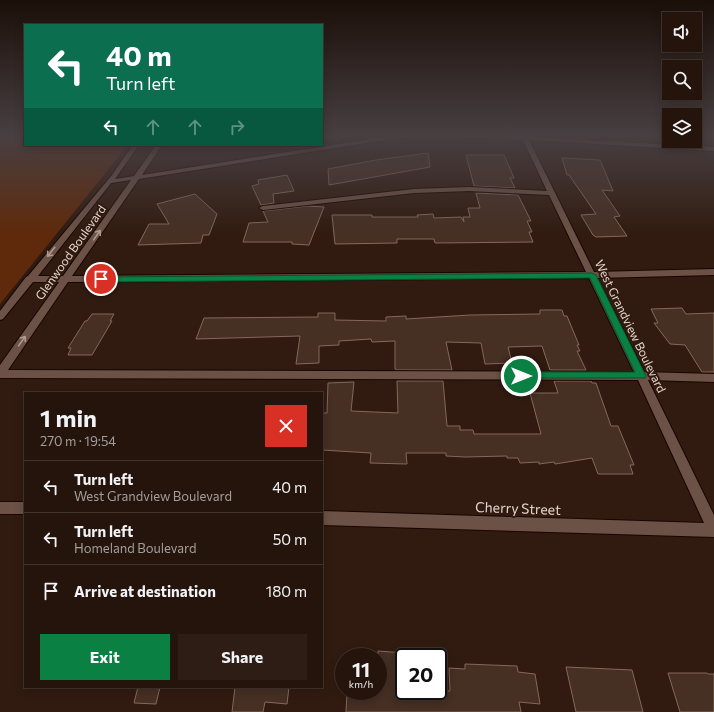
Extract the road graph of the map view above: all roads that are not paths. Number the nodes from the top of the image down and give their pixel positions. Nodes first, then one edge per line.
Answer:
1 (118, 168) edge
2 (143, 168) edge
3 (202, 168) edge
4 (539, 168) edge
5 (136, 179) junction
6 (108, 182) junction
7 (551, 193) junction
8 (263, 208) dead end
9 (714, 272) edge
10 (592, 275) junction
11 (29, 279) junction
12 (66, 279) junction
13 (0, 317) edge
14 (0, 373) edge
15 (641, 376) junction
16 (714, 378) edge
17 (0, 508) edge
18 (24, 508) edge
19 (323, 518) edge
20 (714, 529) edge

1 - 6 street, Glenwood Boulevard
2 - 5 street, Glenwood Boulevard
3 - 5 street
4 - 7 street, West Grandview Boulevard
5 - 6 street
12 -> 5 street, Glenwood Boulevard
6 -> 11 street, Glenwood Boulevard
7 - 8 street
7 - 10 street, West Grandview Boulevard
9 - 10 street
10 - 12 street
10 - 15 street, West Grandview Boulevard
11 - 12 street
11 - 13 street, Glenwood Boulevard
14 -> 12 street, Glenwood Boulevard
14 - 15 street
15 - 16 street
15 - 20 street, West Grandview Boulevard
17 - 18 street
19 - 20 street, Cherry Street

